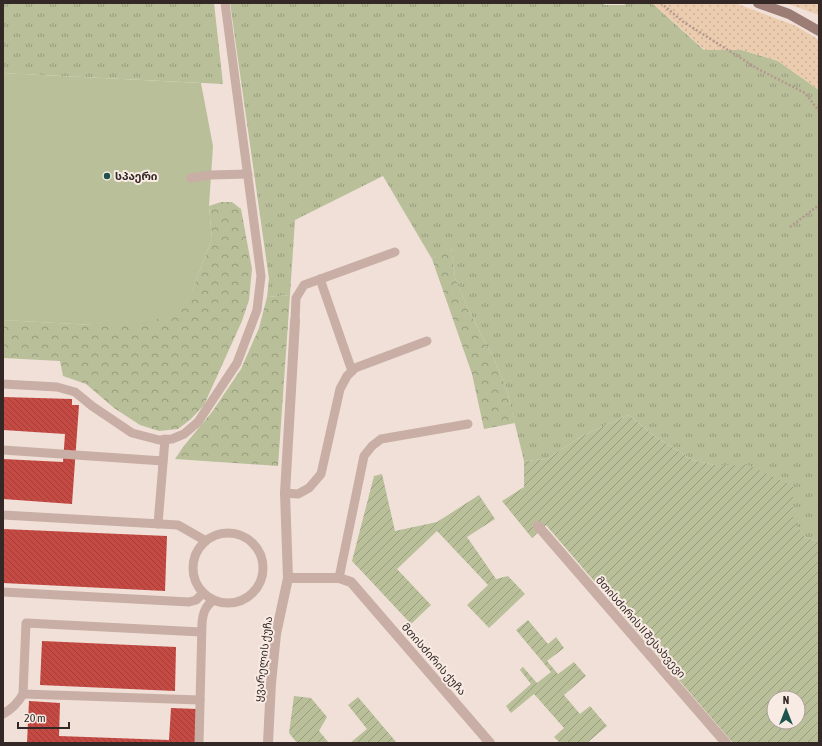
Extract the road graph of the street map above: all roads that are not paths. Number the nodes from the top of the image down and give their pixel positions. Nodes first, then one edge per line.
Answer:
1 (225, 3) edge
2 (758, 3) edge
3 (819, 31) edge
4 (248, 174) junction
5 (191, 178) dead end
6 (395, 252) dead end
7 (320, 279) junction
8 (295, 321) joint
9 (427, 341) dead end
10 (352, 371) junction
11 (3, 384) edge
12 (468, 424) dead end
13 (165, 439) junction
14 (3, 450) edge
15 (163, 462) junction
16 (285, 493) junction
17 (3, 515) edge
18 (158, 524) junction
19 (538, 526) dead end
20 (206, 541) junction
21 (288, 578) junction
22 (339, 578) junction
23 (3, 592) edge
24 (203, 594) junction
25 (213, 600) junction
26 (202, 632) junction
27 (23, 694) junction
28 (200, 700) junction
29 (3, 714) edge
30 (199, 743) edge
31 (268, 743) edge
32 (490, 743) edge
33 (726, 743) edge

1 - 4 lane
2 - 3 street
4 - 5 lane
4 - 13 lane
6 - 7 lane
7 - 8 lane
7 - 10 lane
8 - 16 street, ყვარელის ქუჩა
9 - 10 lane
10 - 16 lane
11 - 13 lane
12 - 22 lane
13 - 15 lane
14 - 15 lane
15 - 18 lane
16 - 21 street, ყვარელის ქუჩა
17 - 18 lane
18 - 20 lane
19 - 33 street, მთისძირის II შესახვევი
20 - 24 lane
20 - 25 lane
21 - 22 street
21 - 31 street, ყვარელის ქუჩა
22 - 32 street, მთისძირის ქუჩა
23 - 24 lane
24 - 25 lane
25 - 26 lane
26 - 27 lane
26 - 28 lane
27 - 28 lane
27 - 29 lane
28 - 30 lane

